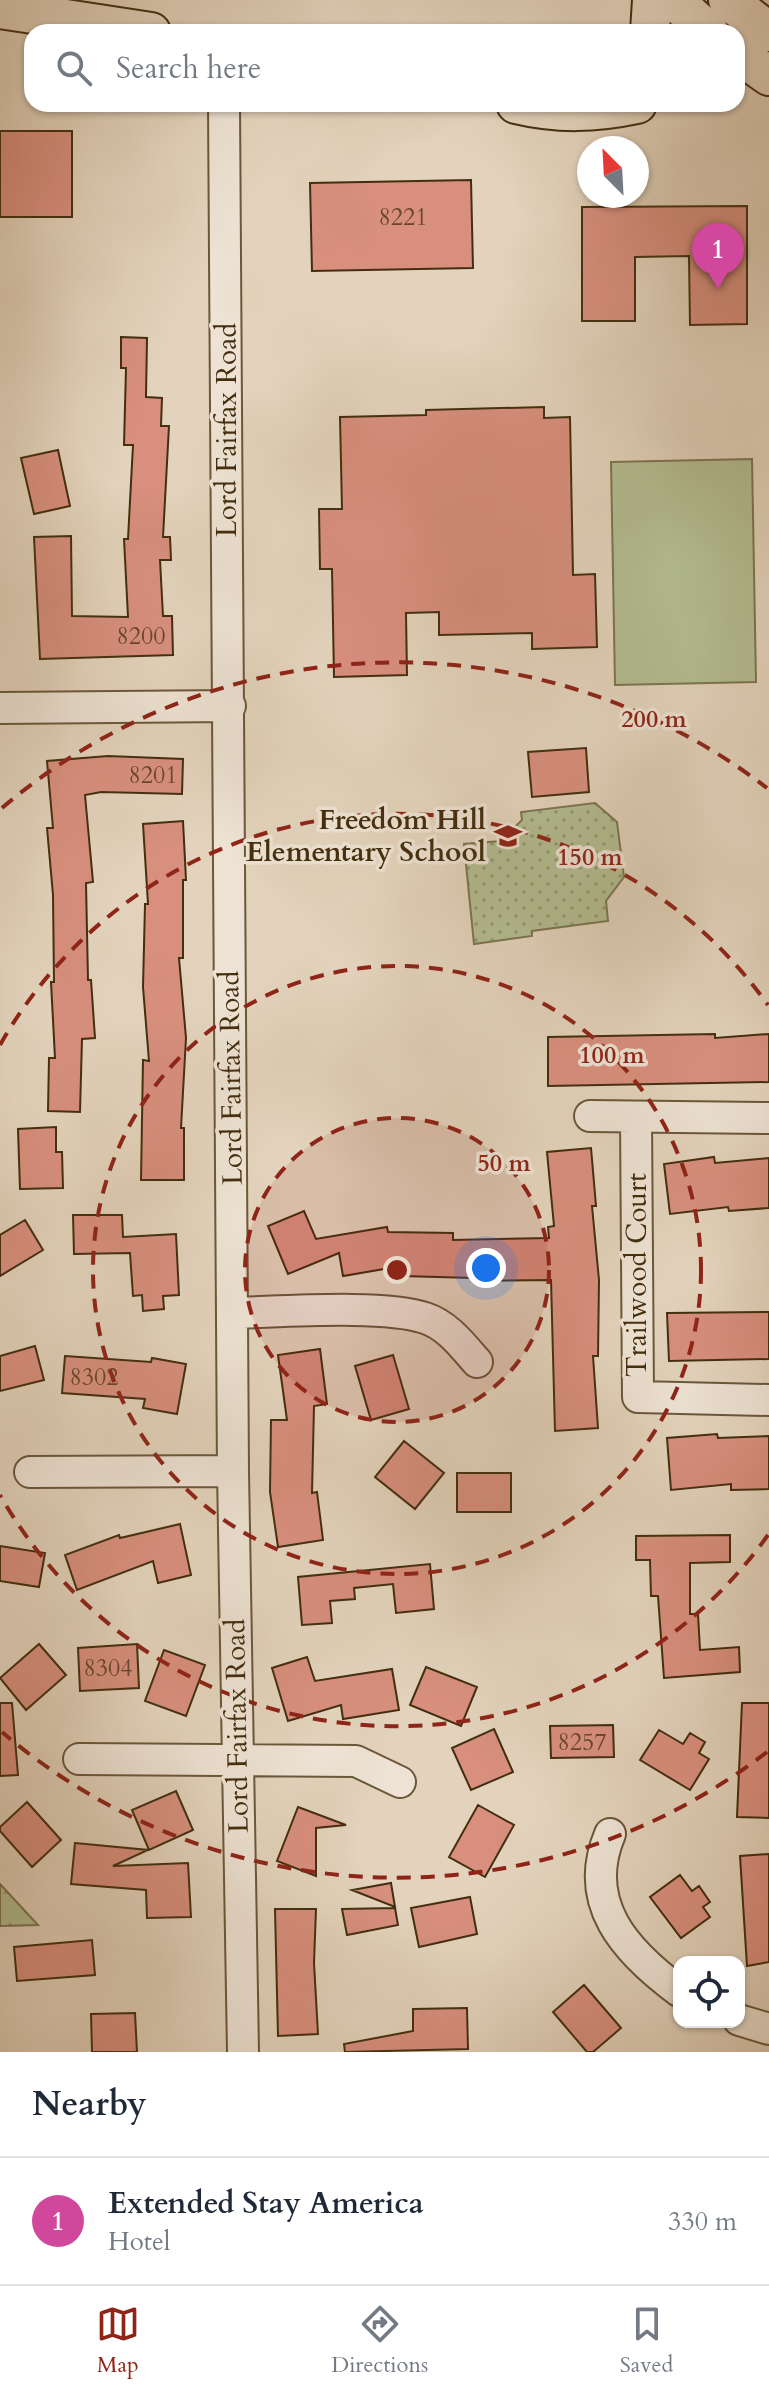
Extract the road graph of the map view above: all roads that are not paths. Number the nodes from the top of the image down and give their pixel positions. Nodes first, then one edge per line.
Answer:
1 (652, 0) edge
2 (674, 0) edge
3 (0, 9) edge
4 (98, 24) edge
5 (650, 24) edge
6 (700, 24) edge
7 (224, 112) edge
8 (564, 112) edge
9 (587, 112) edge
10 (230, 706) junction
11 (0, 708) edge
12 (590, 1116) dead end
13 (636, 1118) junction
14 (769, 1118) edge
15 (233, 1313) junction
16 (477, 1362) dead end
17 (769, 1400) edge
18 (233, 1471) junction
19 (30, 1472) dead end
20 (237, 1758) junction
21 (79, 1759) dead end
22 (400, 1782) dead end
23 (610, 1834) dead end
24 (673, 1986) edge
25 (745, 2022) edge
26 (769, 2029) edge
27 (243, 2052) edge

1 - 5 main road
2 - 6 main road
3 - 4 main road
7 - 10 street, Lord Fairfax Road
8 - 9 main road
10 - 11 street
10 - 15 street, Lord Fairfax Road
12 - 13 street
13 - 14 street
13 - 17 street, Trailwood Court
15 - 16 street
15 - 18 street, Lord Fairfax Road
18 - 19 street
18 - 20 street, Lord Fairfax Road
20 - 21 street
20 - 22 street
20 - 27 street, Lord Fairfax Road
23 - 24 street
25 - 26 street

